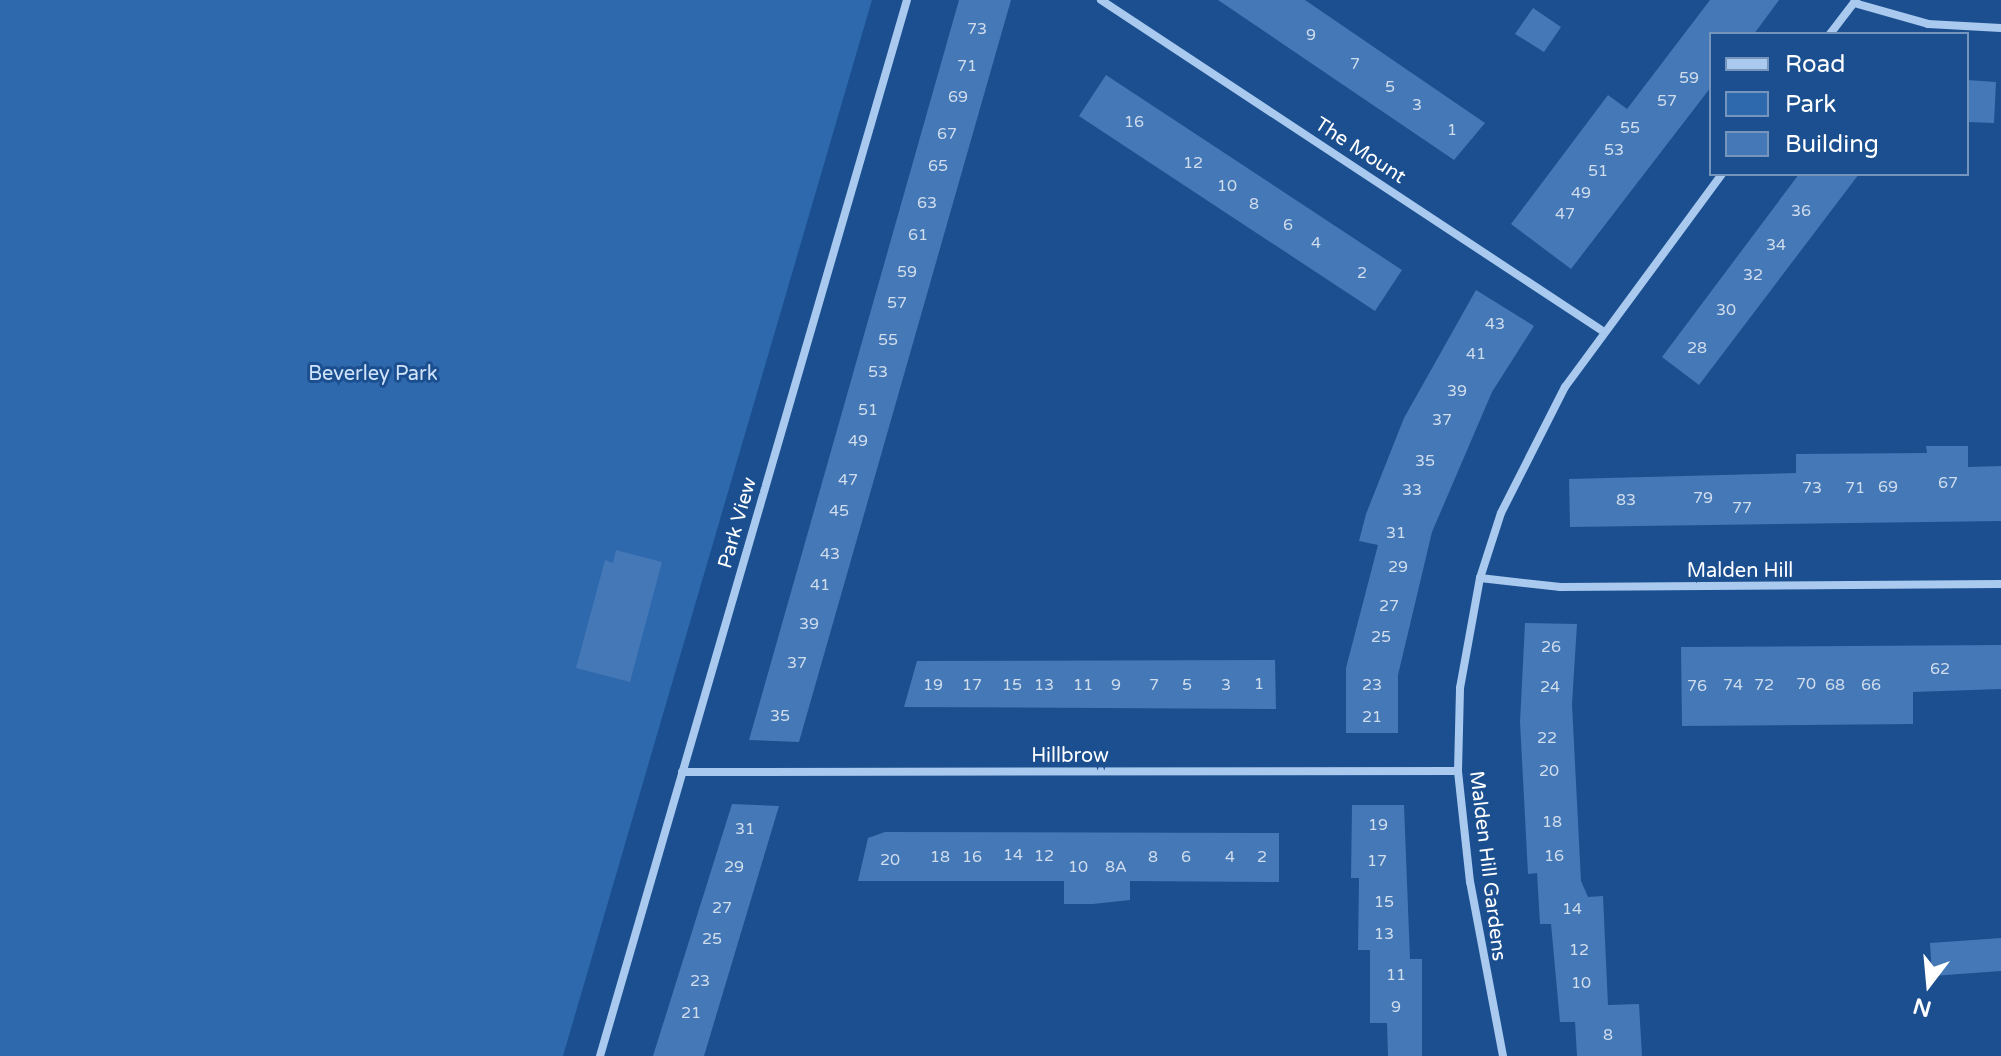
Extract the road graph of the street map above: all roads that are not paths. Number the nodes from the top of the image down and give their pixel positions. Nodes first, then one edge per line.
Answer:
1 (907, 0) edge
2 (1101, 0) edge
3 (1855, 1) edge
4 (2001, 28) edge
5 (1832, 32) edge
6 (1720, 176) edge
7 (1601, 330) junction
8 (1480, 578) junction
9 (2001, 584) edge
10 (1458, 771) junction
11 (682, 772) junction
12 (600, 1056) edge
13 (1503, 1056) edge

1 - 11 street, Park View
2 - 7 street, The Mount
3 - 4 street
3 - 5 street
6 - 7 street, Malden Hill Gardens
7 - 8 street, Malden Hill Gardens
8 - 9 street, Malden Hill
8 - 10 street, Malden Hill Gardens
10 - 11 street, Hillbrow
10 - 13 street, Malden Hill Gardens
11 - 12 street, Park View

